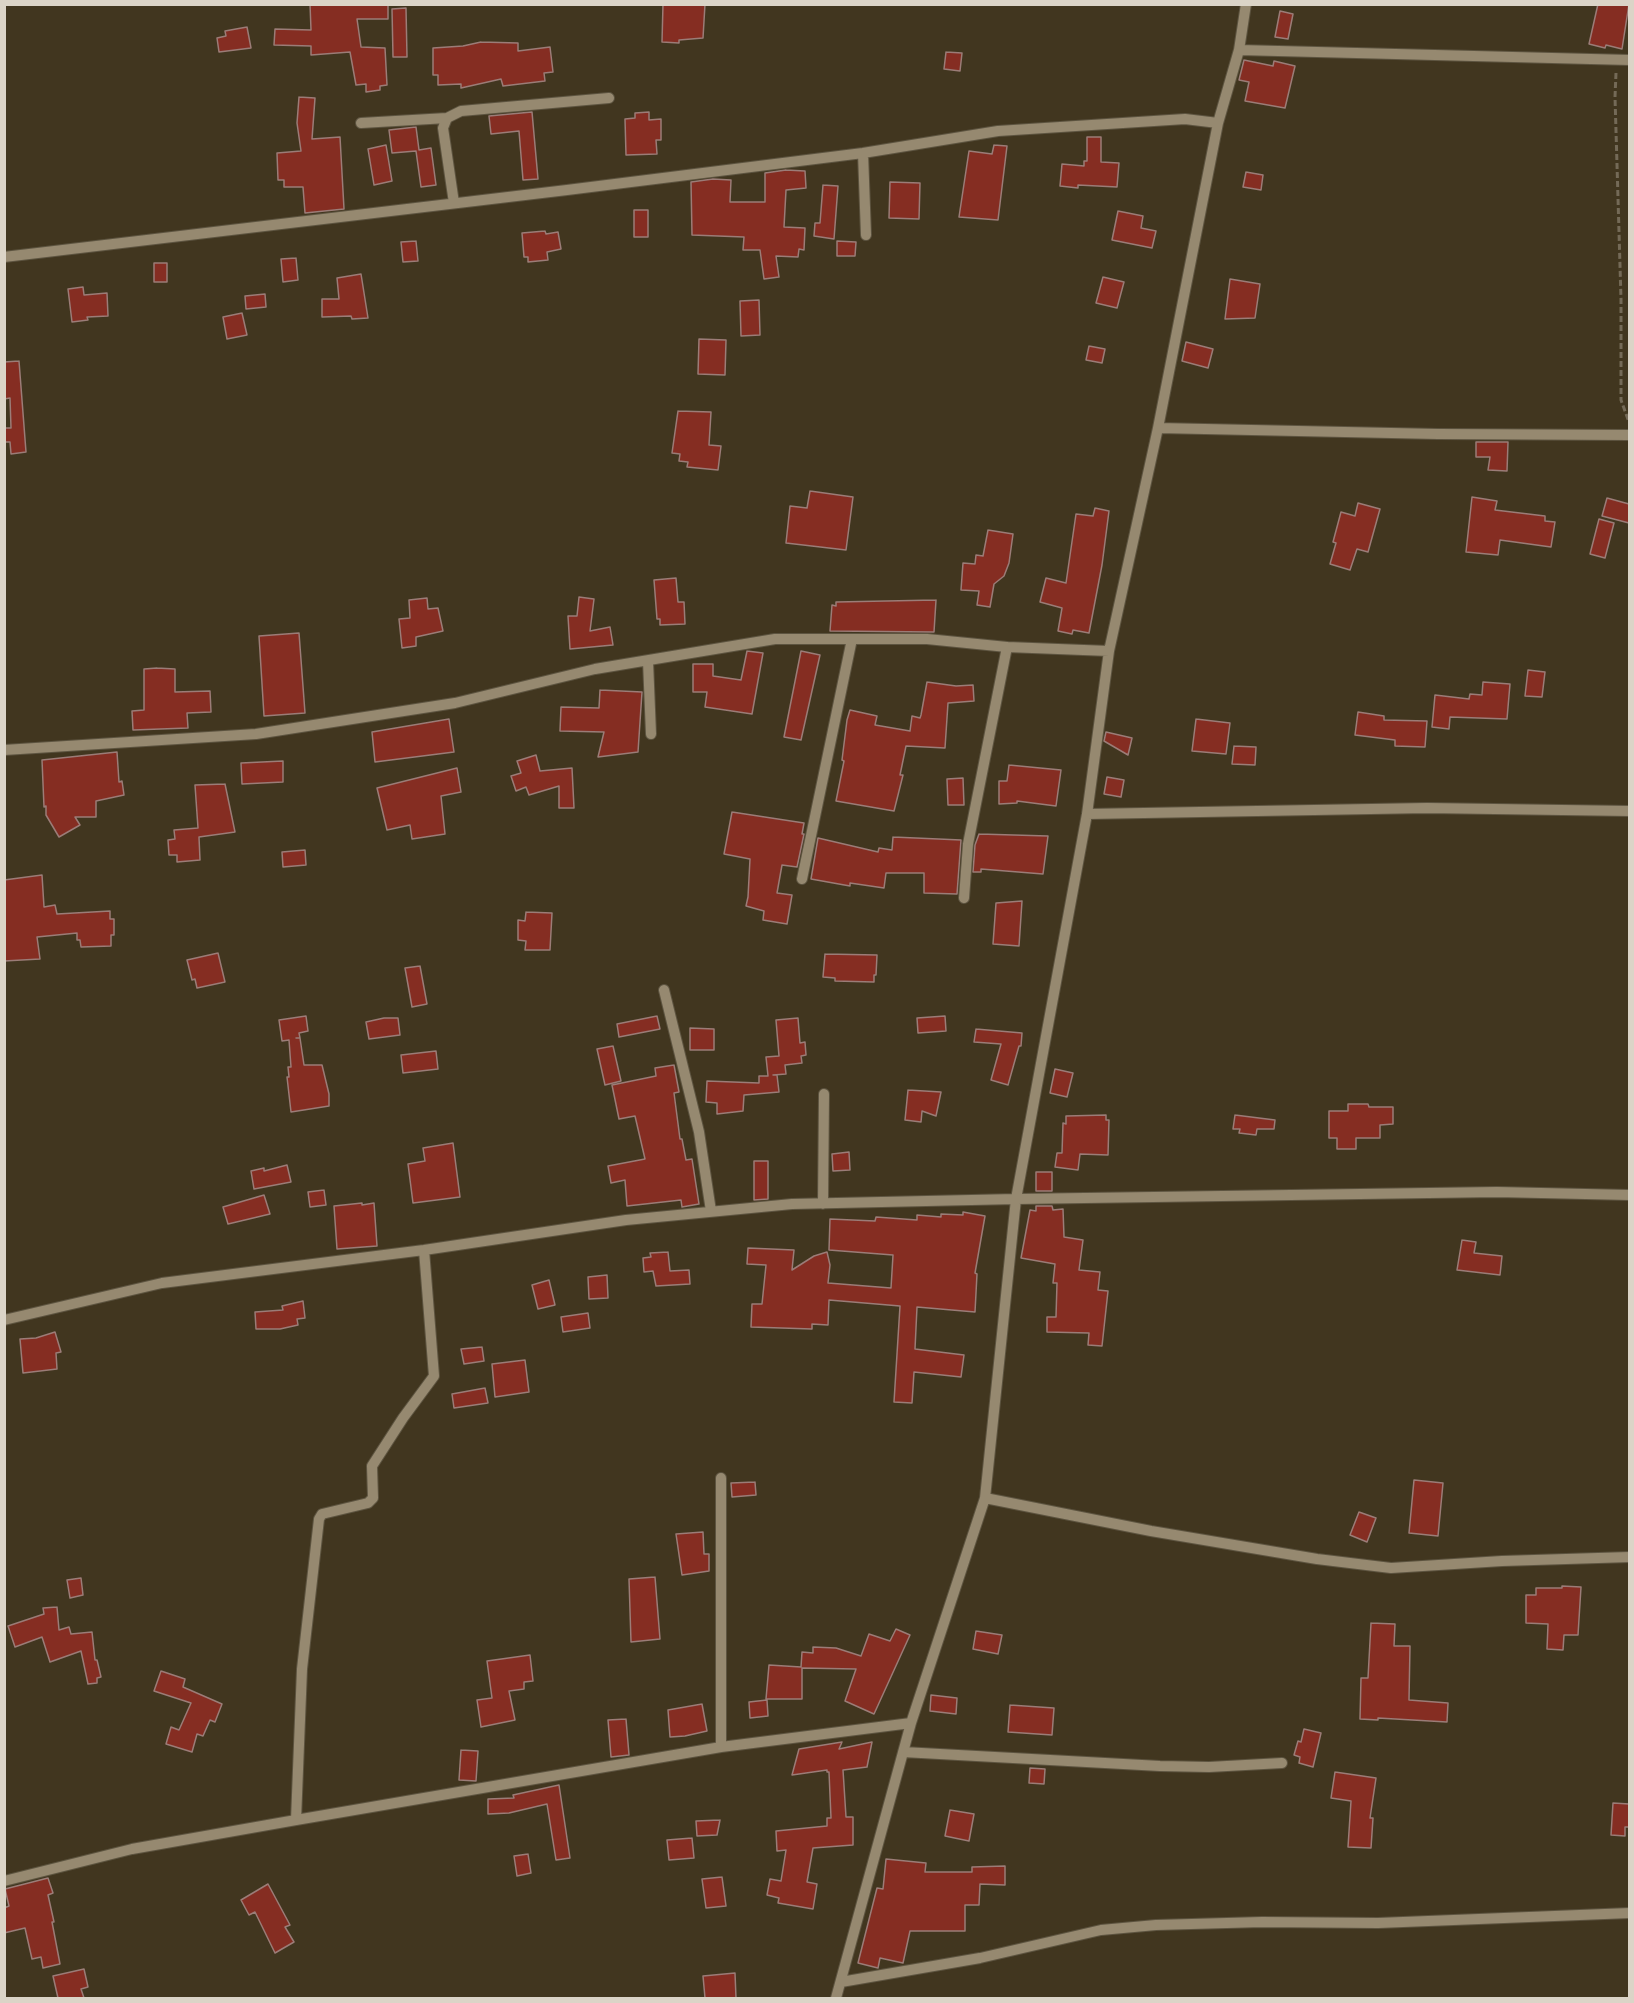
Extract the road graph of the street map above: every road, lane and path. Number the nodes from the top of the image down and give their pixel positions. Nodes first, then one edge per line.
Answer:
1 (1245, 4) edge
2 (1239, 50) junction
3 (1627, 59) edge
4 (609, 98) dead end
5 (447, 117) junction
6 (361, 123) dead end
7 (1218, 123) junction
8 (863, 153) junction
9 (454, 203) junction
10 (866, 234) dead end
11 (4, 257) edge
12 (1629, 423) edge
13 (1158, 428) junction
14 (1629, 435) edge
15 (852, 639) junction
16 (1007, 647) junction
17 (1109, 651) junction
18 (648, 661) junction
19 (651, 734) dead end
20 (4, 750) edge
21 (1629, 811) edge
22 (1087, 814) junction
23 (802, 879) dead end
24 (964, 898) dead end
25 (664, 990) dead end
26 (824, 1094) dead end
27 (1629, 1196) edge
28 (1016, 1198) junction
29 (823, 1204) junction
30 (711, 1211) junction
31 (424, 1250) junction
32 (4, 1320) edge
33 (721, 1478) dead end
34 (985, 1498) junction
35 (1629, 1557) edge
36 (910, 1724) junction
37 (721, 1747) junction
38 (903, 1752) junction
39 (1282, 1763) dead end
40 (296, 1820) junction
41 (4, 1881) edge
42 (1629, 1913) edge
43 (841, 1982) junction
44 (836, 1998) edge

1 - 2 street
2 - 3 street
2 - 7 street
3 - 12 path
4 - 5 street
5 - 6 street
5 - 9 street
7 - 8 street
7 - 13 street
8 - 9 street
8 - 10 street
9 - 11 street
13 - 14 street
13 - 17 street
15 - 16 street
15 - 18 street
15 - 23 street
16 - 17 street
16 - 24 street
17 - 22 street
18 - 19 street
18 - 20 street
21 - 22 street
22 - 28 street
25 - 30 street
26 - 29 street
27 - 28 street
28 - 29 street
28 - 34 street
29 - 30 street
30 - 31 street
31 - 32 street
31 - 40 street
33 - 37 street
34 - 35 street
34 - 36 street
36 - 37 street
36 - 38 street
37 - 40 street
38 - 39 street
38 - 43 street
40 - 41 street
42 - 43 street
43 - 44 street

